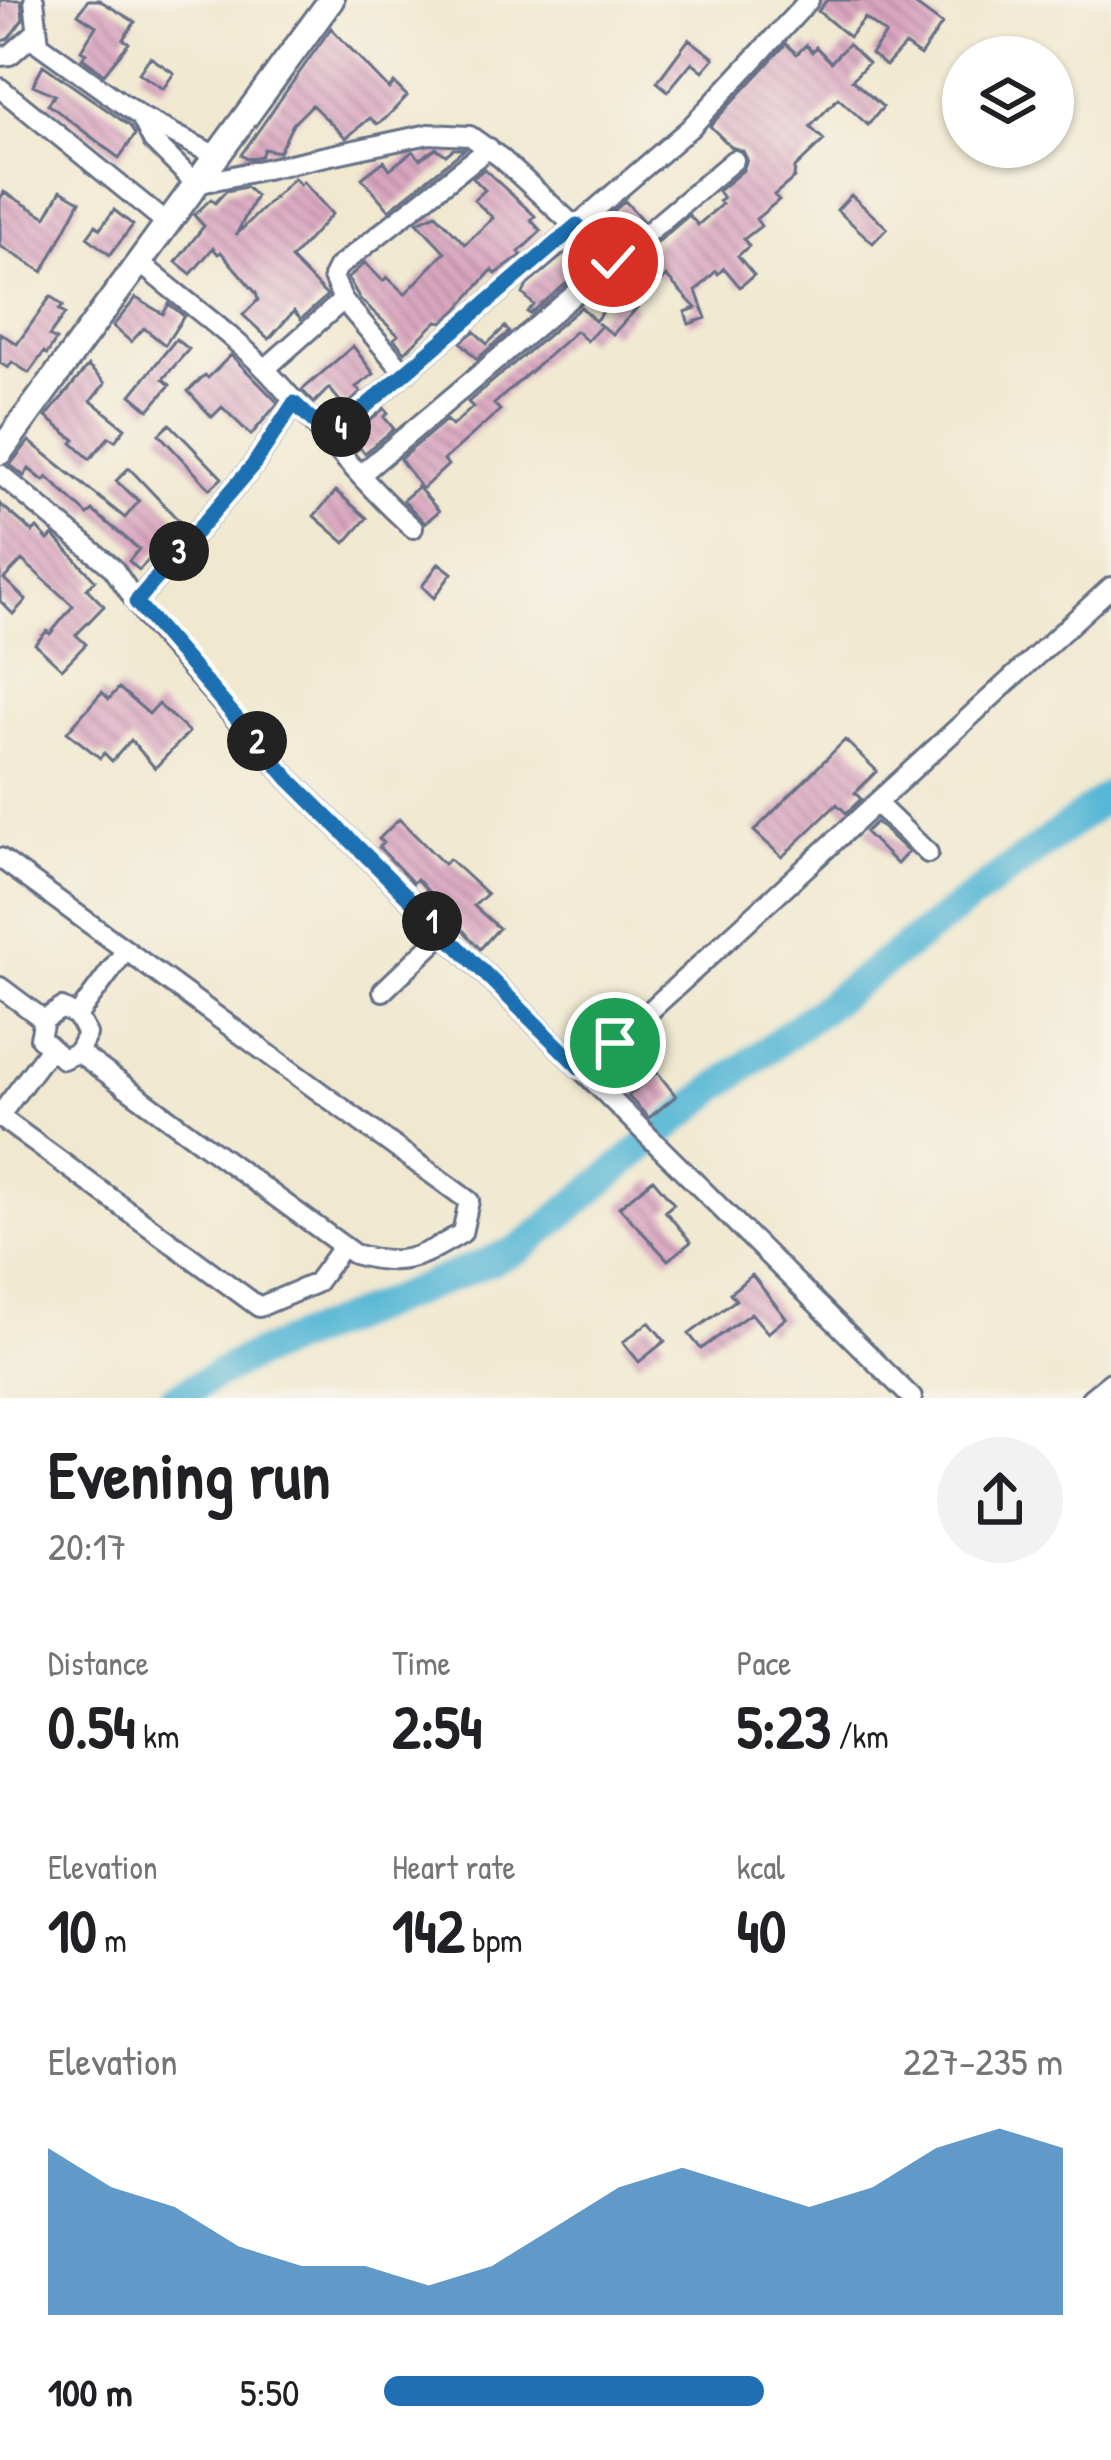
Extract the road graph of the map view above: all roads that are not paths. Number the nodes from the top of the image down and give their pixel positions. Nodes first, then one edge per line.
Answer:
1 (34, 0) edge
2 (331, 0) edge
3 (809, 0) edge
4 (35, 33) junction
5 (0, 56) edge
6 (0, 88) edge
7 (141, 116) junction
8 (489, 148) junction
9 (216, 156) junction
10 (734, 160) dead end
11 (196, 184) junction
12 (169, 225) junction
13 (577, 225) junction
14 (140, 262) junction
15 (613, 262) junction
16 (343, 300) junction
17 (265, 369) junction
18 (405, 373) junction
19 (294, 403) junction
20 (330, 437) junction
21 (0, 452) edge
22 (0, 474) edge
23 (360, 475) junction
24 (413, 528) dead end
25 (1111, 586) edge
26 (136, 602) junction
27 (876, 803) junction
28 (928, 853) dead end
29 (0, 858) edge
30 (444, 933) junction
31 (126, 950) junction
32 (0, 987) edge
33 (383, 991) dead end
34 (77, 1016) junction
35 (44, 1020) junction
36 (50, 1048) junction
37 (78, 1052) junction
38 (580, 1068) junction
39 (0, 1116) edge
40 (344, 1246) junction
41 (1111, 1382) edge
42 (912, 1398) edge
43 (1091, 1398) edge

1 - 4 street
2 - 9 main road
3 - 13 street
4 - 5 street
4 - 7 street
6 - 12 street
7 - 9 street
7 - 11 street
8 - 11 street
8 - 13 street
8 - 16 street
9 - 11 main road
10 - 15 street
11 - 12 main road
12 - 14 main road
13 - 15 street
13 - 18 street
14 - 17 street
14 - 21 main road
15 - 23 street
16 - 17 street
16 - 18 street
17 - 19 street
18 - 20 street
19 - 20 street
19 - 26 street
20 - 23 street
22 - 26 street
23 - 24 street
25 - 27 street
26 - 30 street
27 - 28 street
27 - 38 street
29 - 31 street
30 - 33 street
30 - 38 street
31 - 34 street
31 - 40 street
32 - 35 street
34 - 35 street
34 - 37 street
35 - 36 street
36 - 37 street
36 - 39 street
37 - 40 street
38 - 42 street
39 - 40 street
41 - 43 street

